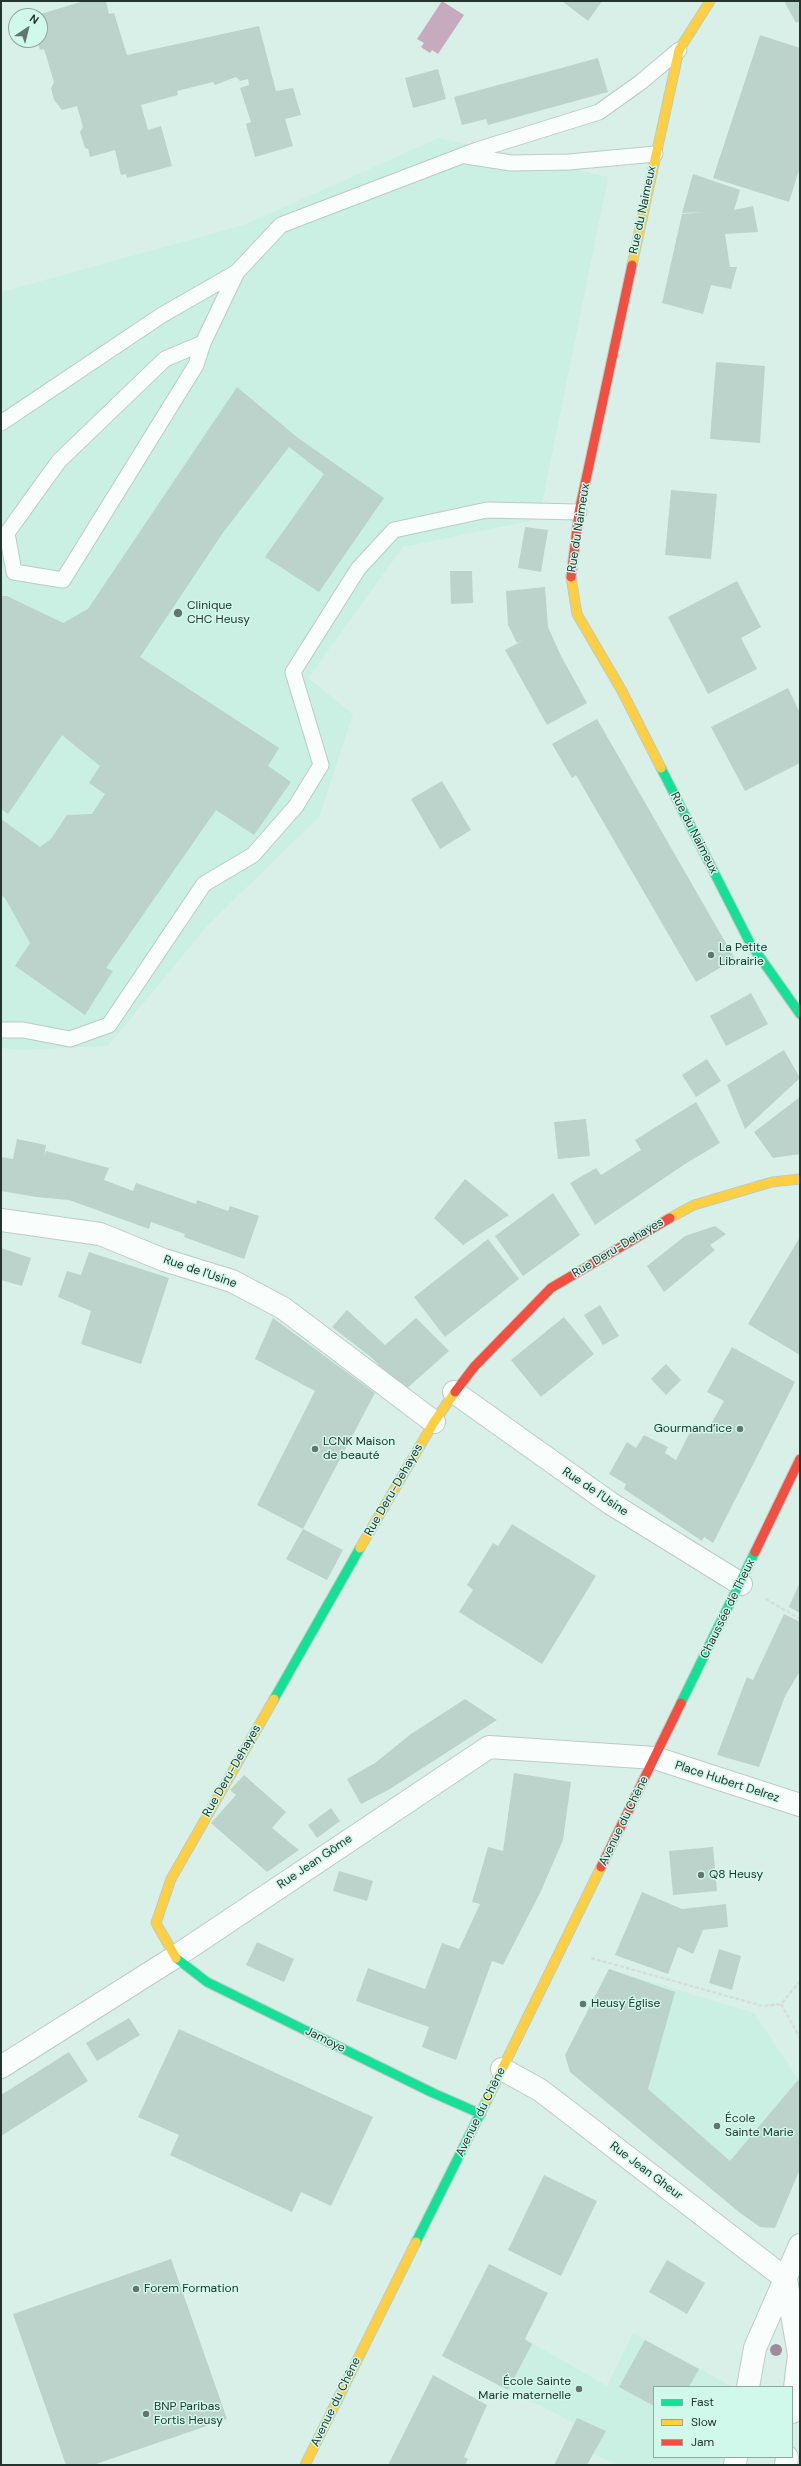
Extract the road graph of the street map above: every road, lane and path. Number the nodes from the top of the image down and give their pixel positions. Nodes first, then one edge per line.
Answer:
1 (710, 1) edge
2 (679, 50) junction
3 (655, 154) junction
4 (466, 156) junction
5 (237, 272) junction
6 (203, 344) junction
7 (1, 423) edge
8 (579, 512) junction
9 (800, 1014) edge
10 (1, 1030) edge
11 (800, 1179) edge
12 (1, 1220) edge
13 (454, 1392) junction
14 (434, 1422) junction
15 (800, 1459) edge
16 (741, 1584) junction
17 (783, 1610) dead end
18 (800, 1619) edge
19 (654, 1758) junction
20 (800, 1805) edge
21 (561, 1950) junction
22 (175, 1957) junction
23 (800, 1982) edge
24 (781, 2004) junction
25 (800, 2038) edge
26 (1, 2066) edge
27 (502, 2070) junction
28 (481, 2114) junction
29 (800, 2245) edge
30 (786, 2279) junction
31 (748, 2386) edge
32 (793, 2404) edge
33 (305, 2465) edge

1 - 2 street, Rue du Naimeux
2 - 3 street, Rue du Naimeux
2 - 4 lane
3 - 4 lane
3 - 8 street, Rue du Naimeux
4 - 5 lane
5 - 6 lane
5 - 7 lane
6 - 6 lane
8 - 9 street, Rue du Naimeux
8 - 10 lane
11 - 13 street, Rue Deru-Dehayes
12 - 14 street, Rue de l'Usine
13 - 14 street, Rue Deru-Dehayes
13 - 16 street, Rue de l'Usine
14 - 22 street, Rue Deru-Dehayes
15 - 16 street, Chaussée de Theux
16 - 19 street, Chaussée de Theux
17 - 18 path
19 - 20 street, Place Hubert Delrez
19 - 21 street, Avenue du Chêne
19 - 22 street, Rue Jean Gôme
21 - 24 path
21 - 27 street, Avenue du Chêne
22 - 26 street, Rue Jean Gôme
22 - 28 street, Jamoye
23 - 24 path
24 - 25 path
27 - 28 street, Avenue du Chêne
27 - 30 street, Rue Jean Gheur
28 - 33 street, Avenue du Chêne
29 - 30 street
30 - 31 street
30 - 32 street

